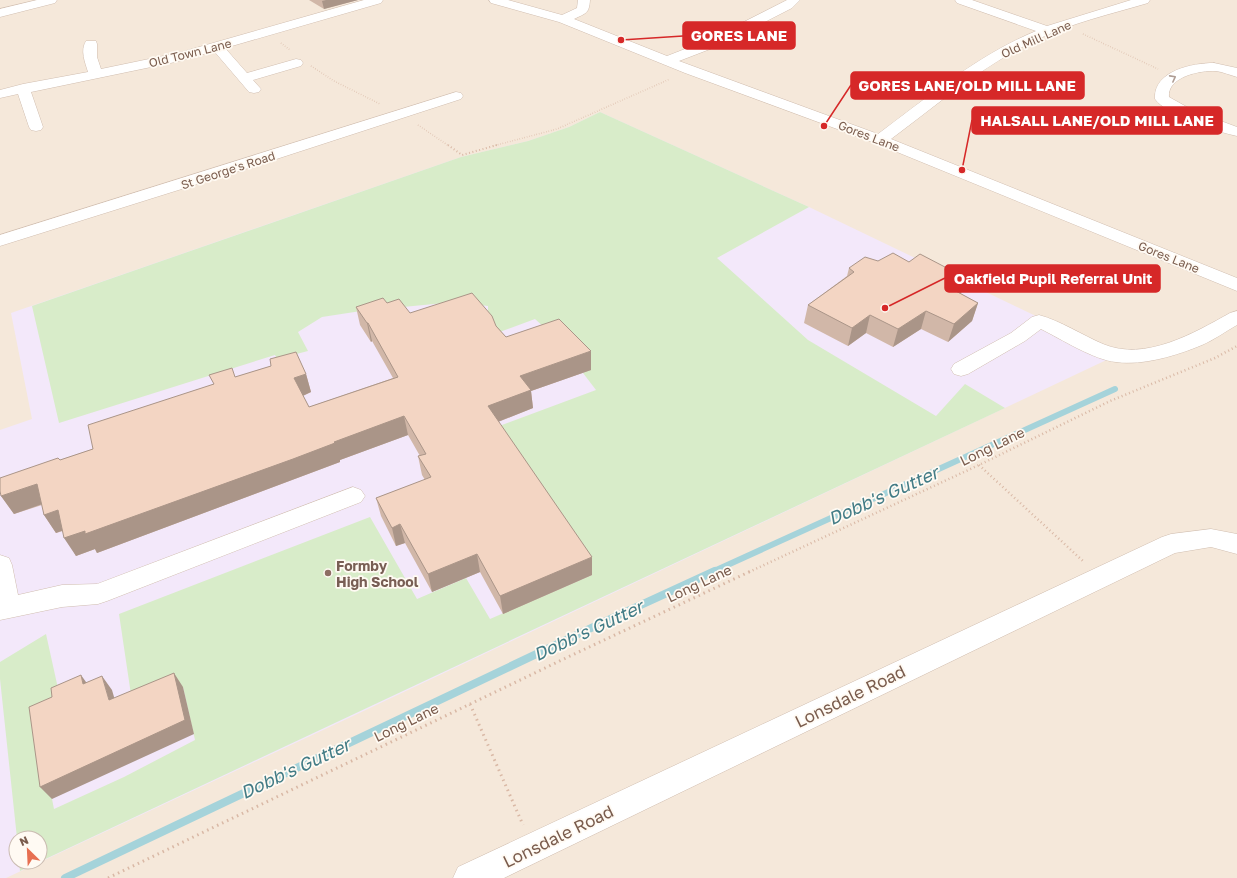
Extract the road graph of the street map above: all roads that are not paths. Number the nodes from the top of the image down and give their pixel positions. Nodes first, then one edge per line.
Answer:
1 (51, 0) edge
2 (377, 0) edge
3 (495, 0) edge
4 (584, 0) edge
5 (794, 0) edge
6 (962, 0) edge
7 (1144, 0) edge
8 (0, 12) edge
9 (563, 19) junction
10 (1048, 31) junction
11 (90, 44) dead end
12 (217, 47) junction
13 (667, 61) junction
14 (301, 63) road end
15 (1237, 72) edge
16 (96, 74) junction
17 (244, 78) junction
18 (23, 88) junction
19 (254, 90) dead end
20 (0, 94) edge
21 (456, 96) dead end
22 (36, 127) dead end
23 (1237, 132) edge
24 (880, 140) junction
25 (0, 241) edge
26 (1237, 285) edge
27 (1237, 317) edge
28 (961, 369) dead end
29 (353, 496) dead end
30 (1237, 544) edge
31 (0, 565) edge
32 (3, 608) edge
33 (469, 878) edge

1 - 8 street
2 - 12 street, Old Town Lane
3 - 9 street, Gores Lane
4 - 9 street
5 - 13 street
6 - 10 street
7 - 10 street, Old Mill Lane
9 - 13 street, Gores Lane
10 - 24 street, Old Mill Lane
11 - 16 street
12 - 16 street, Old Town Lane
12 - 17 street
13 - 24 street, Gores Lane
14 - 17 street
23 -> 15 street
16 - 18 street, Old Town Lane
17 - 19 street
18 - 20 street, Old Town Lane
18 - 22 street
21 - 25 street, St George's Road
24 - 26 street, Gores Lane
27 - 28 street
29 - 32 street
30 - 33 street, Lonsdale Road
31 - 32 street

